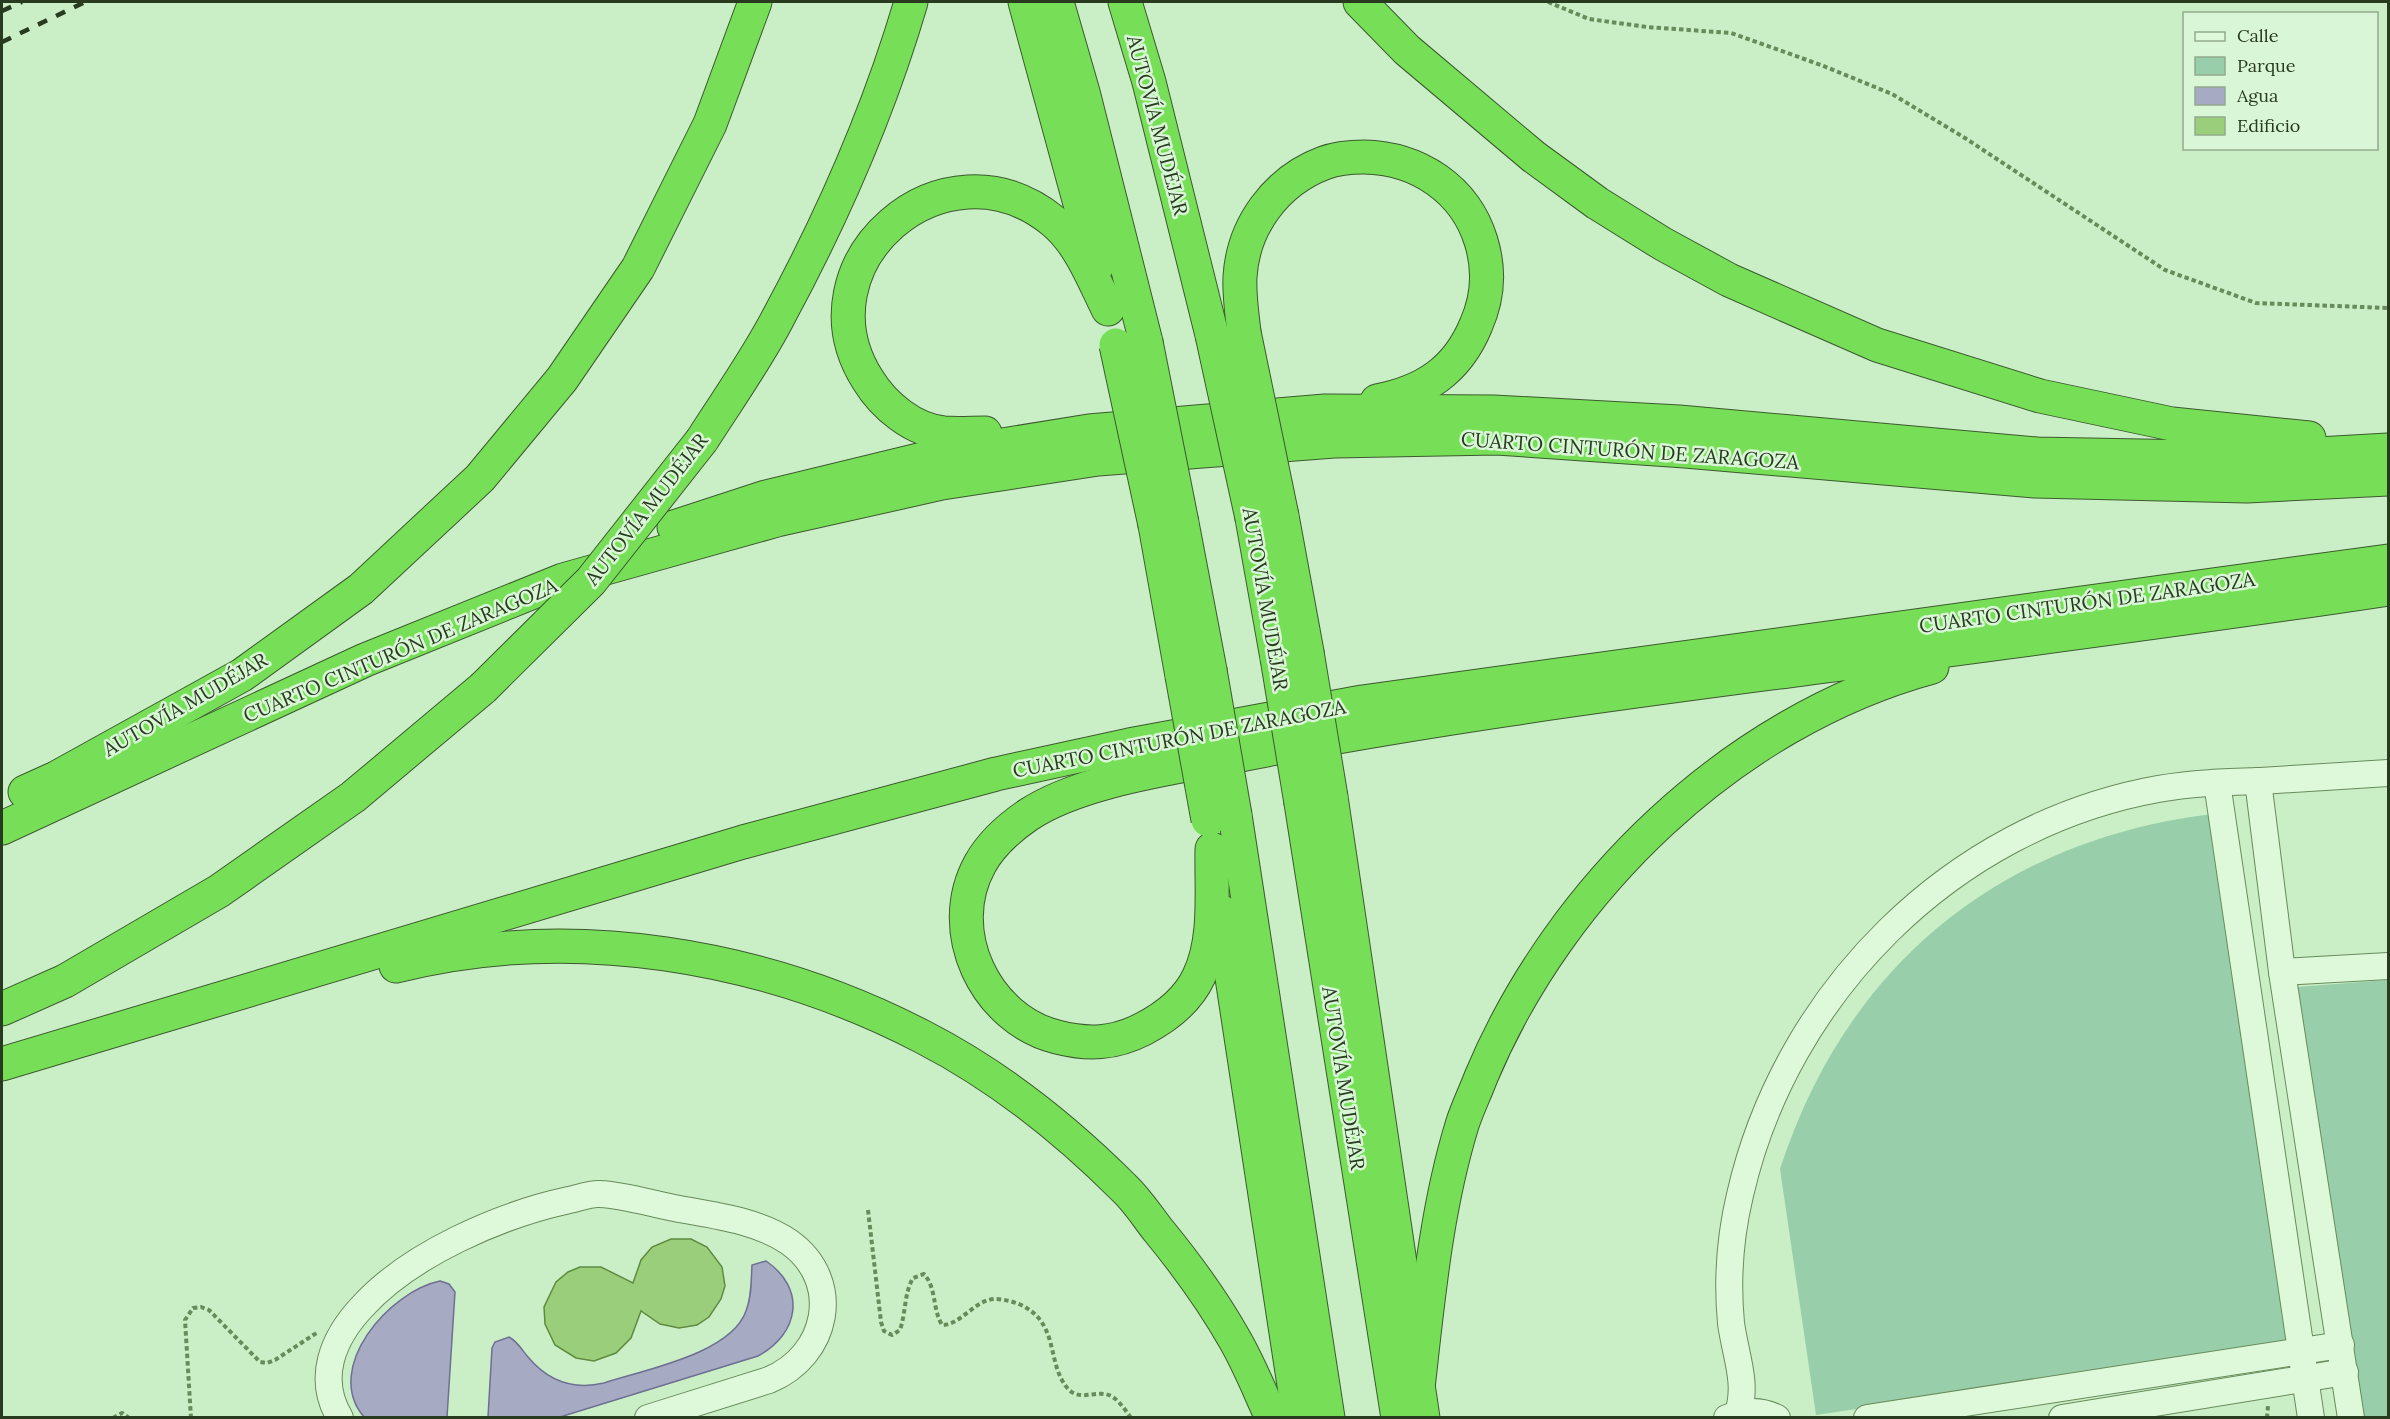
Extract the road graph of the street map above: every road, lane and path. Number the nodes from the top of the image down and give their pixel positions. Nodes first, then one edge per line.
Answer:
1 (755, 2) edge
2 (911, 2) edge
3 (1025, 2) edge
4 (1057, 2) edge
5 (1125, 2) edge
6 (1360, 2) edge
7 (1548, 2) edge
8 (2388, 308) edge
9 (1108, 309) junction
10 (1131, 343) junction
11 (1325, 411) junction
12 (1089, 431) junction
13 (2388, 435) edge
14 (2388, 450) edge
15 (2388, 479) edge
16 (1267, 517) junction
17 (2388, 561) edge
18 (2388, 589) edge
19 (2039, 638) junction
20 (365, 660) junction
21 (2388, 773) edge
22 (2258, 781) junction
23 (2217, 783) junction
24 (1316, 800) junction
25 (2, 803) edge
26 (2, 828) edge
27 (1218, 828) junction
28 (2388, 966) edge
29 (2282, 972) junction
30 (2, 1009) edge
31 (4, 1063) edge
32 (868, 1210) dead end
33 (343, 1330) junction
34 (2341, 1345) junction
35 (2300, 1352) junction
36 (2345, 1372) junction
37 (2304, 1379) junction
38 (2103, 1381) junction
39 (1420, 1403) edge
40 (2108, 1414) edge
41 (1733, 1415) edge
42 (113, 1418) edge
43 (129, 1418) edge
44 (191, 1418) edge
45 (340, 1418) edge
46 (648, 1418) edge
47 (1131, 1418) edge
48 (1272, 1418) edge
49 (1299, 1418) edge
50 (1328, 1418) edge
51 (1398, 1418) edge
52 (1776, 1418) edge
53 (1867, 1418) edge
54 (2062, 1418) edge
55 (2311, 1418) edge
56 (2351, 1418) edge

1 - 25 highway, AUTOVÍA MUDÉJAR
2 - 30 highway, AUTOVÍA MUDÉJAR, bridge
3 - 9 highway
4 - 10 highway
5 - 16 highway, AUTOVÍA MUDÉJAR, bridge
6 - 13 highway
7 - 8 path
9 - 10 highway
9 - 12 highway
10 - 27 highway, bridge
11 - 12 highway
11 - 14 highway
11 - 16 highway, bridge
12 - 20 highway
15 - 20 highway, CUARTO CINTURÓN DE ZARAGOZA
16 - 24 highway, AUTOVÍA MUDÉJAR, bridge
17 - 31 highway, CUARTO CINTURÓN DE ZARAGOZA
18 - 19 highway
19 - 27 highway
19 - 39 highway
20 - 26 highway, CUARTO CINTURÓN DE ZARAGOZA
21 - 22 street
22 - 23 street
22 - 29 street
23 - 35 street
23 - 41 street
24 - 39 highway
24 - 51 highway, AUTOVÍA MUDÉJAR
27 - 49 highway
27 - 50 highway
28 - 29 street
29 - 34 street
31 - 48 highway
32 - 47 path
33 - 44 path
33 - 45 street
33 - 46 street
34 - 35 street
34 - 36 street
35 - 37 street
35 - 38 street
36 - 37 street
36 - 56 street
37 - 40 street
37 - 55 street
38 - 40 street
38 - 53 street
40 - 54 street
41 - 52 street
42 - 43 path

